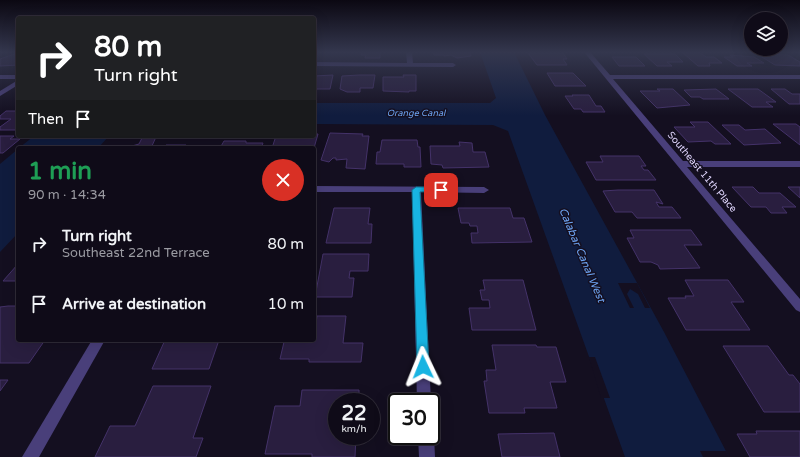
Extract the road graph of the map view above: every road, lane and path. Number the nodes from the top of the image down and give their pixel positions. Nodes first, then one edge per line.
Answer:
1 (605, 73) edge
2 (0, 77) edge
3 (16, 77) edge
4 (608, 77) junction
5 (800, 77) edge
6 (16, 83) edge
7 (0, 94) edge
8 (680, 164) junction
9 (800, 164) edge
10 (316, 189) edge
11 (416, 190) junction
12 (484, 190) dead end
13 (800, 307) edge
14 (98, 342) edge
15 (424, 393) edge
16 (426, 445) edge
17 (30, 457) edge
18 (426, 457) edge

1 - 4 street, Southeast 11th Place
2 - 3 street
4 - 5 street
4 - 8 street, Southeast 11th Place
6 - 7 street
8 - 9 street
8 - 13 street, Southeast 11th Place
10 - 11 street
11 - 12 street
11 - 15 street
14 - 17 street
16 - 18 street

